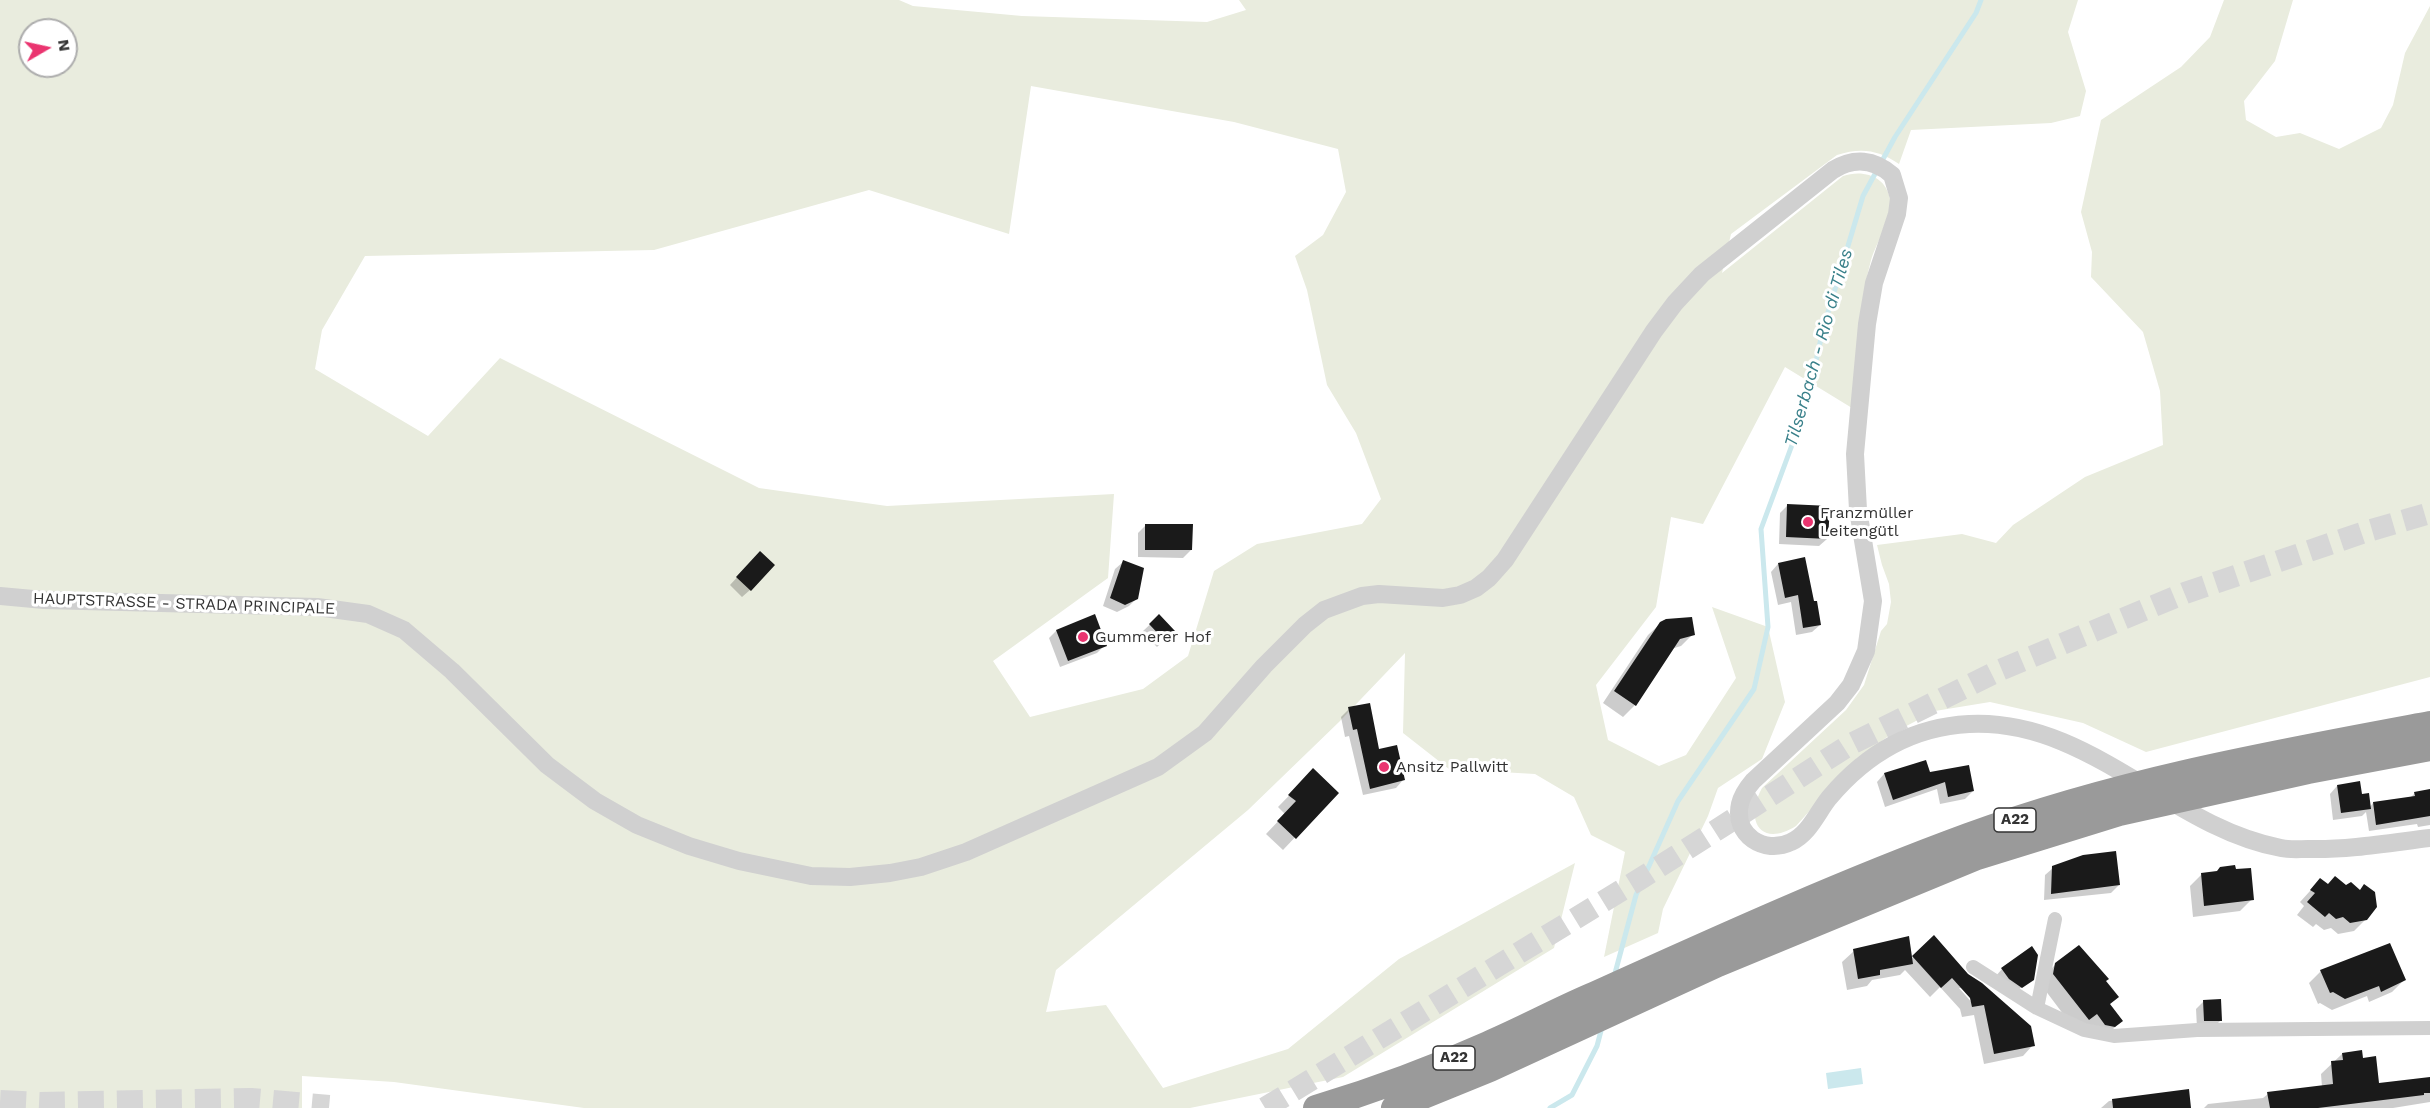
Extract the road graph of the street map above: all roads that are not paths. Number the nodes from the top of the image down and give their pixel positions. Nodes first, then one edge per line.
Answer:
1 (0, 596) edge
2 (2430, 724) edge
3 (2430, 748) edge
4 (2430, 838) edge
5 (2055, 919) dead end
6 (1973, 967) dead end
7 (2037, 1008) junction
8 (2430, 1028) edge
9 (1316, 1108) edge
10 (1394, 1108) edge

1 - 4 street, HAUPTSTRASSE - STRADA PRINCIPALE
2 - 9 highway, A22
3 - 10 highway, A22
5 - 7 street
6 - 7 street
7 - 8 street

